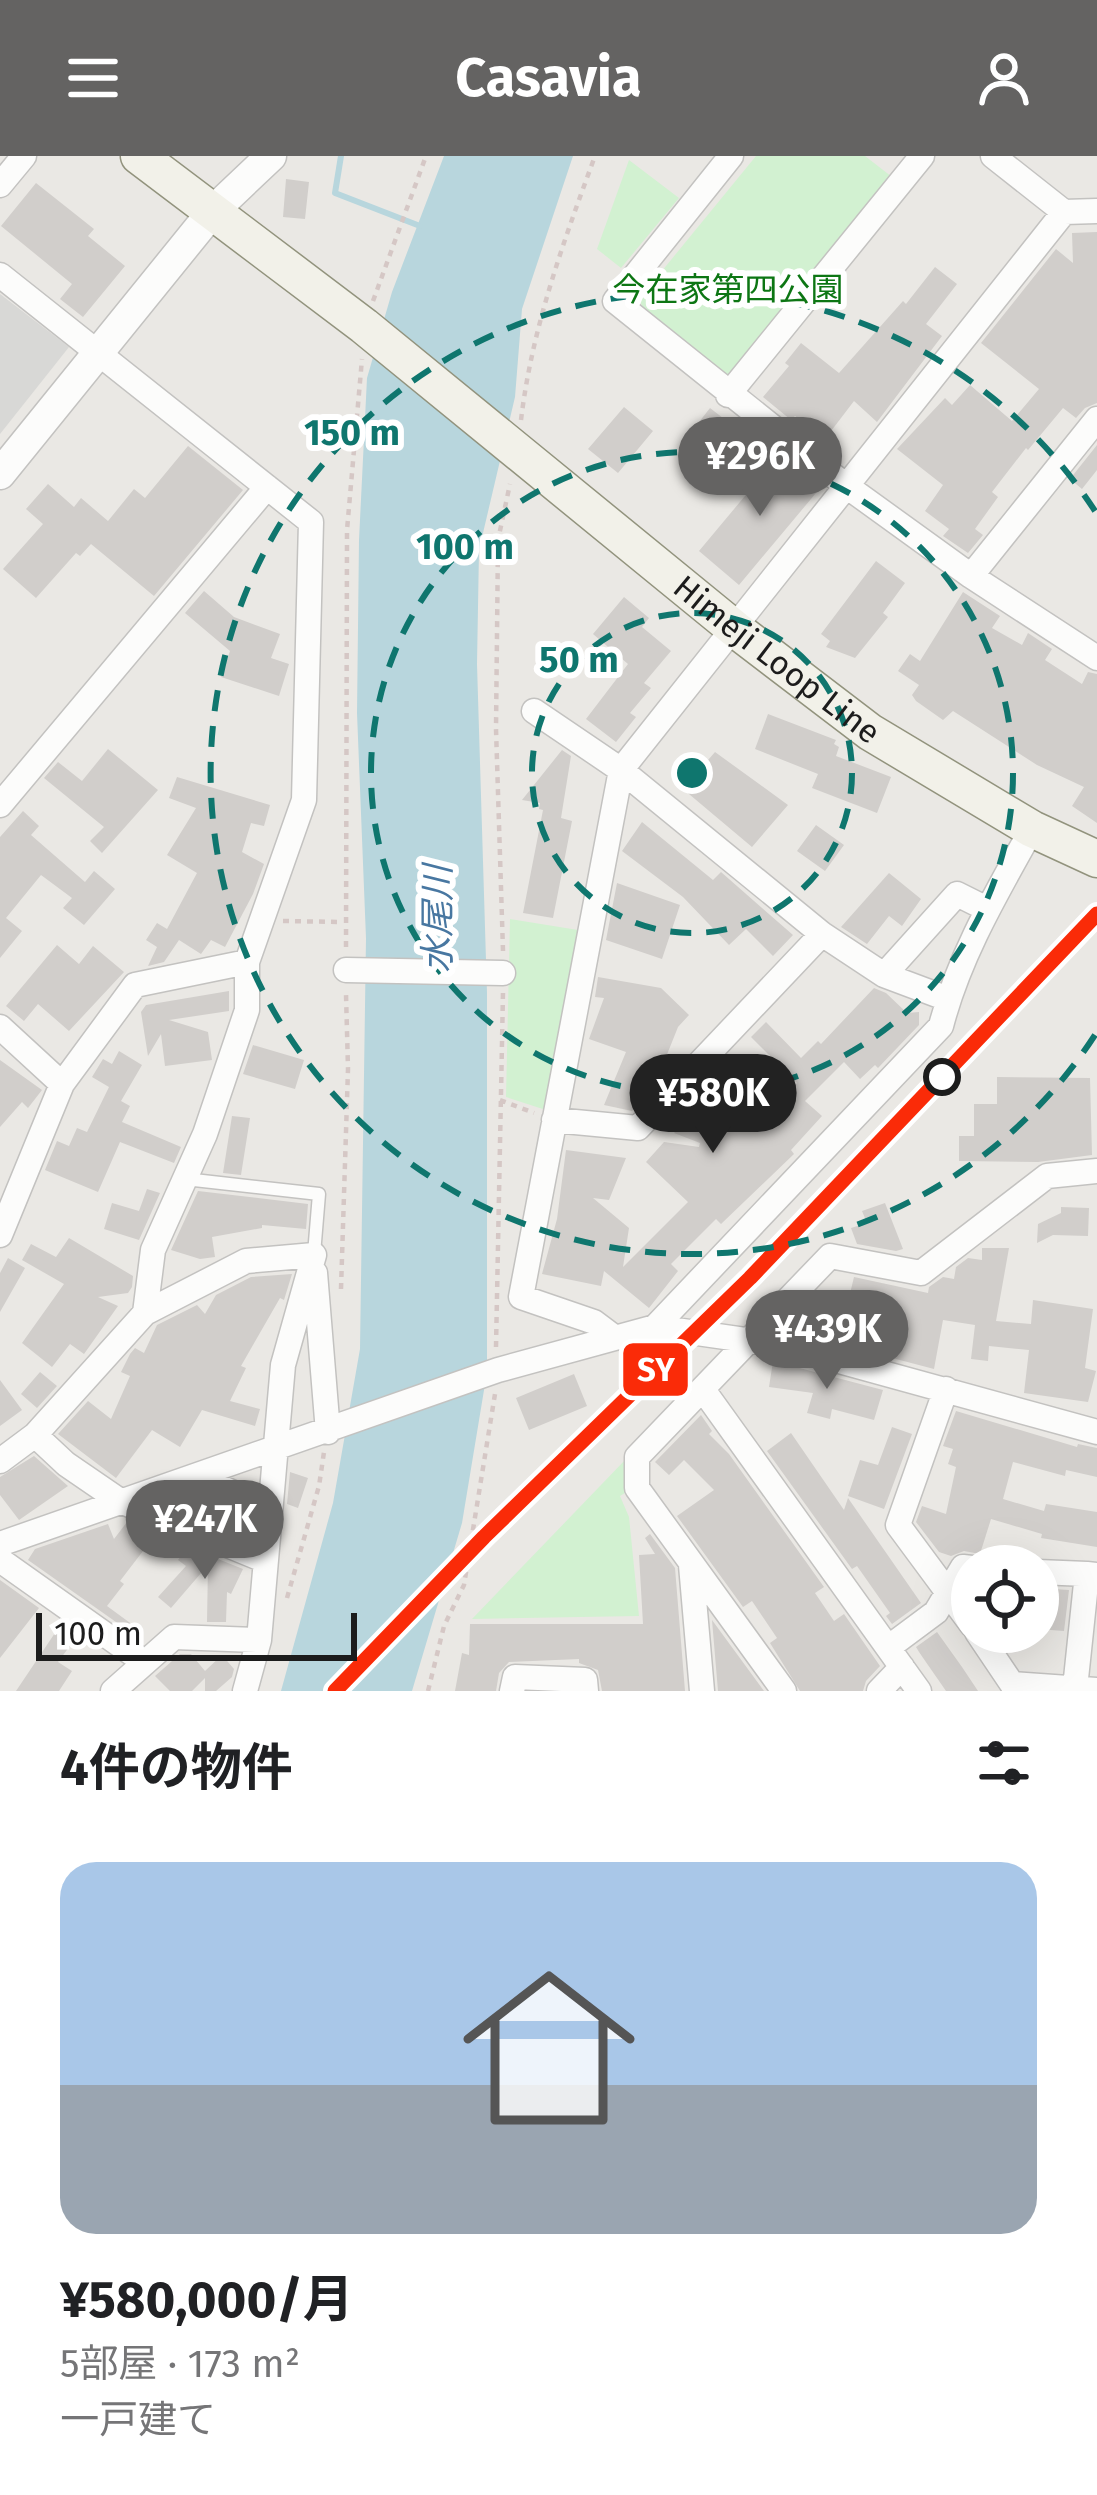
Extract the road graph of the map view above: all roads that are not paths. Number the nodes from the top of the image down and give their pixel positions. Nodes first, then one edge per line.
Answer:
1 (24, 156) edge
2 (139, 156) edge
3 (244, 156) edge
4 (271, 156) edge
5 (730, 156) edge
6 (922, 156) edge
7 (993, 156) edge
8 (0, 185) edge
9 (213, 211) junction
10 (1097, 211) edge
11 (1064, 212) junction
12 (0, 275) edge
13 (100, 353) junction
14 (728, 395) junction
15 (1097, 419) edge
16 (0, 474) edge
17 (845, 485) junction
18 (268, 487) junction
19 (971, 576) junction
20 (735, 629) junction
21 (1095, 654) edge
22 (533, 711) dead end
23 (621, 770) junction
24 (0, 805) edge
25 (1032, 829) junction
26 (1097, 859) edge
27 (987, 909) junction
28 (822, 934) junction
29 (248, 962) junction
30 (346, 970) road end
31 (503, 973) road end
32 (884, 975) junction
33 (948, 999) junction
34 (0, 1027) edge
35 (62, 1084) junction
36 (554, 1120) junction
37 (1097, 1171) edge
38 (184, 1179) junction
39 (0, 1235) edge
40 (314, 1255) junction
41 (145, 1313) junction
42 (655, 1327) junction
43 (614, 1337) junction
44 (749, 1338) junction
45 (946, 1389) junction
46 (704, 1391) junction
47 (1096, 1429) edge
48 (328, 1432) junction
49 (35, 1435) junction
50 (273, 1450) junction
51 (0, 1461) edge
52 (196, 1476) junction
53 (120, 1502) junction
54 (268, 1508) junction
55 (0, 1544) edge
56 (0, 1560) edge
57 (264, 1560) junction
58 (691, 1563) junction
59 (1059, 1573) edge
60 (1092, 1574) edge
61 (951, 1588) edge
62 (949, 1592) junction
63 (951, 1595) edge
64 (259, 1640) junction
65 (991, 1653) edge
66 (895, 1657) junction
67 (144, 1662) junction
68 (1086, 1689) edge
69 (113, 1691) edge
70 (245, 1691) edge
71 (512, 1691) edge
72 (586, 1691) edge
73 (702, 1691) edge
74 (784, 1691) edge
75 (879, 1691) edge
76 (919, 1691) edge

1 - 8 street
2 - 9 main road, Himeji Loop Line
3 - 9 street
4 - 9 street
5 - 14 street
6 - 14 street
7 - 11 street
9 - 13 street
9 - 20 main road, Himeji Loop Line
10 - 11 street
11 - 17 street
12 - 13 street
13 - 16 street
13 - 18 street
14 - 17 street
15 - 19 street
17 - 19 street
17 - 20 street
18 - 24 street
18 - 29 street
19 - 21 street
20 - 23 street
20 - 25 main road, Himeji Loop Line
22 - 23 street
23 - 28 street
23 - 36 street
25 - 26 main road, Himeji Loop Line
25 - 27 street
27 - 32 street
27 - 33 street
28 - 32 street
28 - 36 street
29 - 35 street
29 - 38 street
30 - 31 street
32 - 33 street
33 - 42 street
34 - 35 street
35 - 39 street
36 - 43 street
37 - 44 street
38 - 40 lane
38 - 41 street
40 - 41 street
40 - 48 street
40 - 50 street
41 - 49 street
42 - 43 street
42 - 44 street
43 - 48 street
44 - 45 street
44 - 46 street
45 - 47 street
45 - 62 street
46 - 58 street
46 - 66 street
48 - 50 street
49 - 51 street
49 - 53 street
50 - 52 street
50 - 54 street
52 - 53 street
52 - 54 street
53 - 55 street
53 - 57 street
54 - 57 street
56 - 67 street
57 - 64 street
58 - 73 street
58 - 74 street
59 - 60 street
60 - 68 street
61 - 62 street
62 - 63 street
62 - 66 street
64 - 67 street
64 - 70 street
65 - 68 street
66 - 75 street
66 - 76 street
67 - 69 street
71 - 72 street

